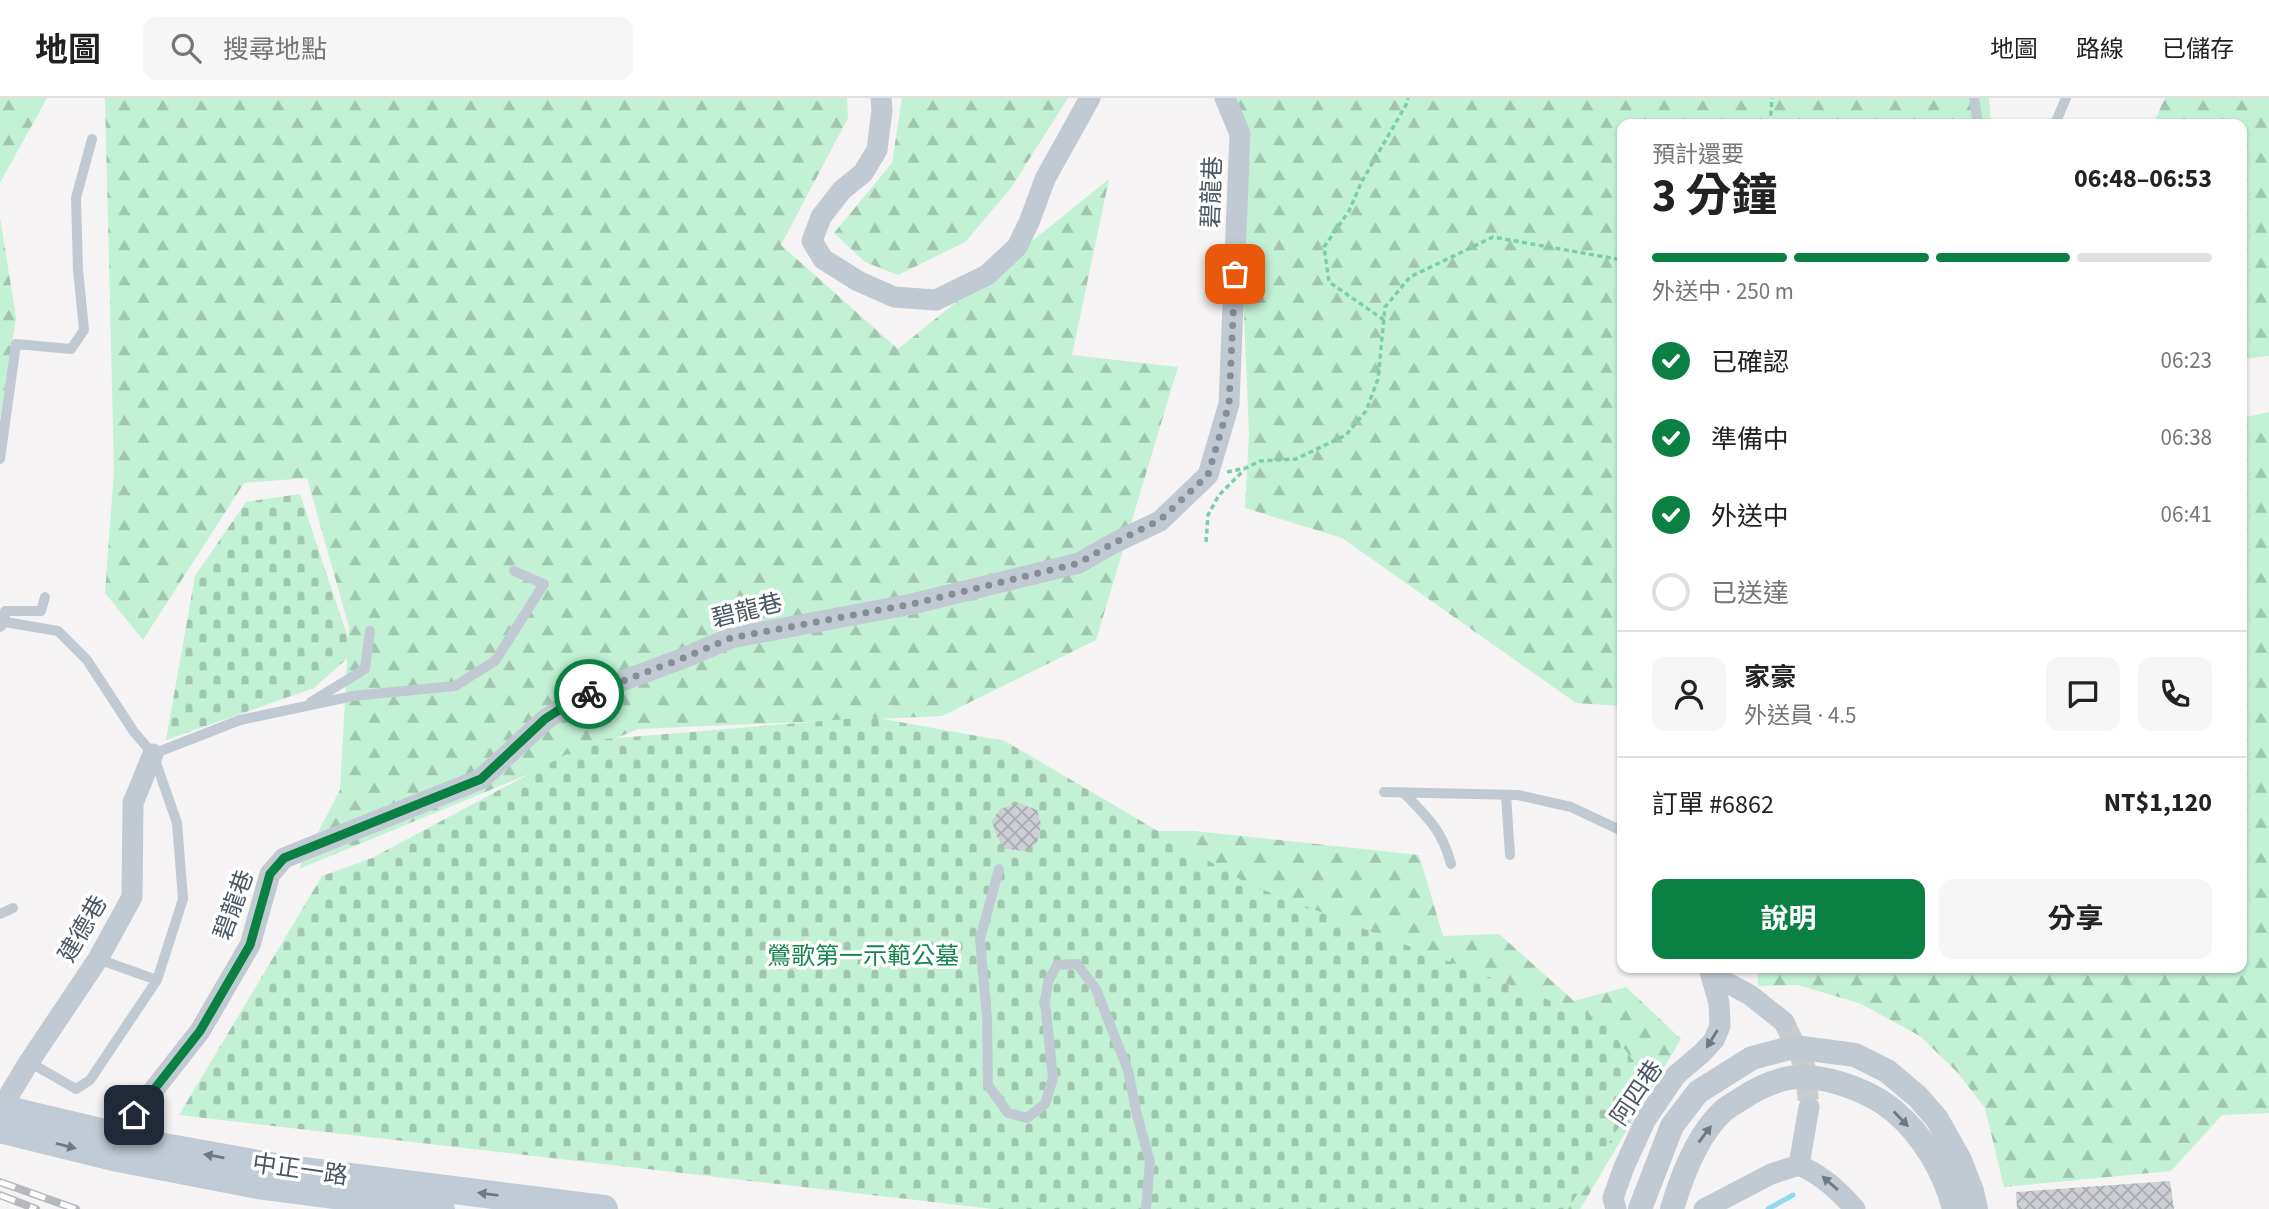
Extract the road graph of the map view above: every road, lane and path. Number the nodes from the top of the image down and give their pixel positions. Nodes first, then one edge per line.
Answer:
1 (881, 98) edge
2 (1090, 98) edge
3 (1224, 98) edge
4 (1408, 98) edge
5 (1772, 98) edge
6 (1974, 98) edge
7 (2066, 98) edge
8 (1770, 119) edge
9 (1977, 119) edge
10 (2057, 119) edge
11 (92, 139) dead end
12 (1617, 259) edge
13 (1384, 320) junction
14 (0, 459) edge
15 (1246, 468) junction
16 (1208, 475) junction
17 (1206, 542) dead end
18 (514, 571) dead end
19 (45, 597) dead end
20 (3, 625) edge
21 (370, 631) dead end
22 (304, 706) junction
23 (153, 754) junction
24 (1384, 792) dead end
25 (1404, 793) junction
26 (1506, 795) junction
27 (1617, 829) edge
28 (1510, 855) dead end
29 (1451, 864) dead end
30 (999, 869) dead end
31 (13, 908) dead end
32 (0, 914) edge
33 (98, 959) junction
34 (1711, 973) edge
35 (1713, 973) edge
36 (158, 980) junction
37 (1784, 1021) tunnel mouth
38 (29, 1062) junction
39 (1809, 1107) tunnel mouth
40 (0, 1109) edge
41 (0, 1129) edge
42 (116, 1147) junction
43 (1800, 1165) junction
44 (441, 1209) edge
45 (604, 1209) edge
46 (1146, 1209) edge
47 (1616, 1209) edge
48 (1640, 1209) edge
49 (1672, 1209) edge
50 (1704, 1209) edge
51 (1855, 1209) edge
52 (1954, 1209) edge
53 (1976, 1209) edge

1 - 2 street
3 - 16 street, 碧龍巷
4 - 13 path
5 - 8 path
6 - 9 lane
7 - 10 lane
11 - 14 lane
12 - 13 path
13 - 15 path
15 - 16 path
15 - 17 path
16 - 42 street, 碧龍巷
18 - 22 lane
19 - 20 lane
20 - 23 lane
21 - 22 lane
22 - 23 lane
23 - 33 street, 建德巷
23 - 36 lane
24 - 25 lane
25 - 26 lane
25 - 29 lane
26 - 27 lane
26 - 28 lane
30 - 46 lane
31 - 32 lane
33 - 36 lane
33 - 38 street, 建德巷
34 -> 47 street, 阿四巷
35 - 37 street, 阿四巷
36 - 38 lane
38 - 40 street, 建德巷
39 - 43 street
40 - 42 main road, 中正一路
41 -> 42 main road, 中正一路
42 - 44 main road, 中正一路
45 -> 42 main road, 中正一路
43 - 50 street
51 -> 43 street
48 - 53 street
49 -> 52 street

